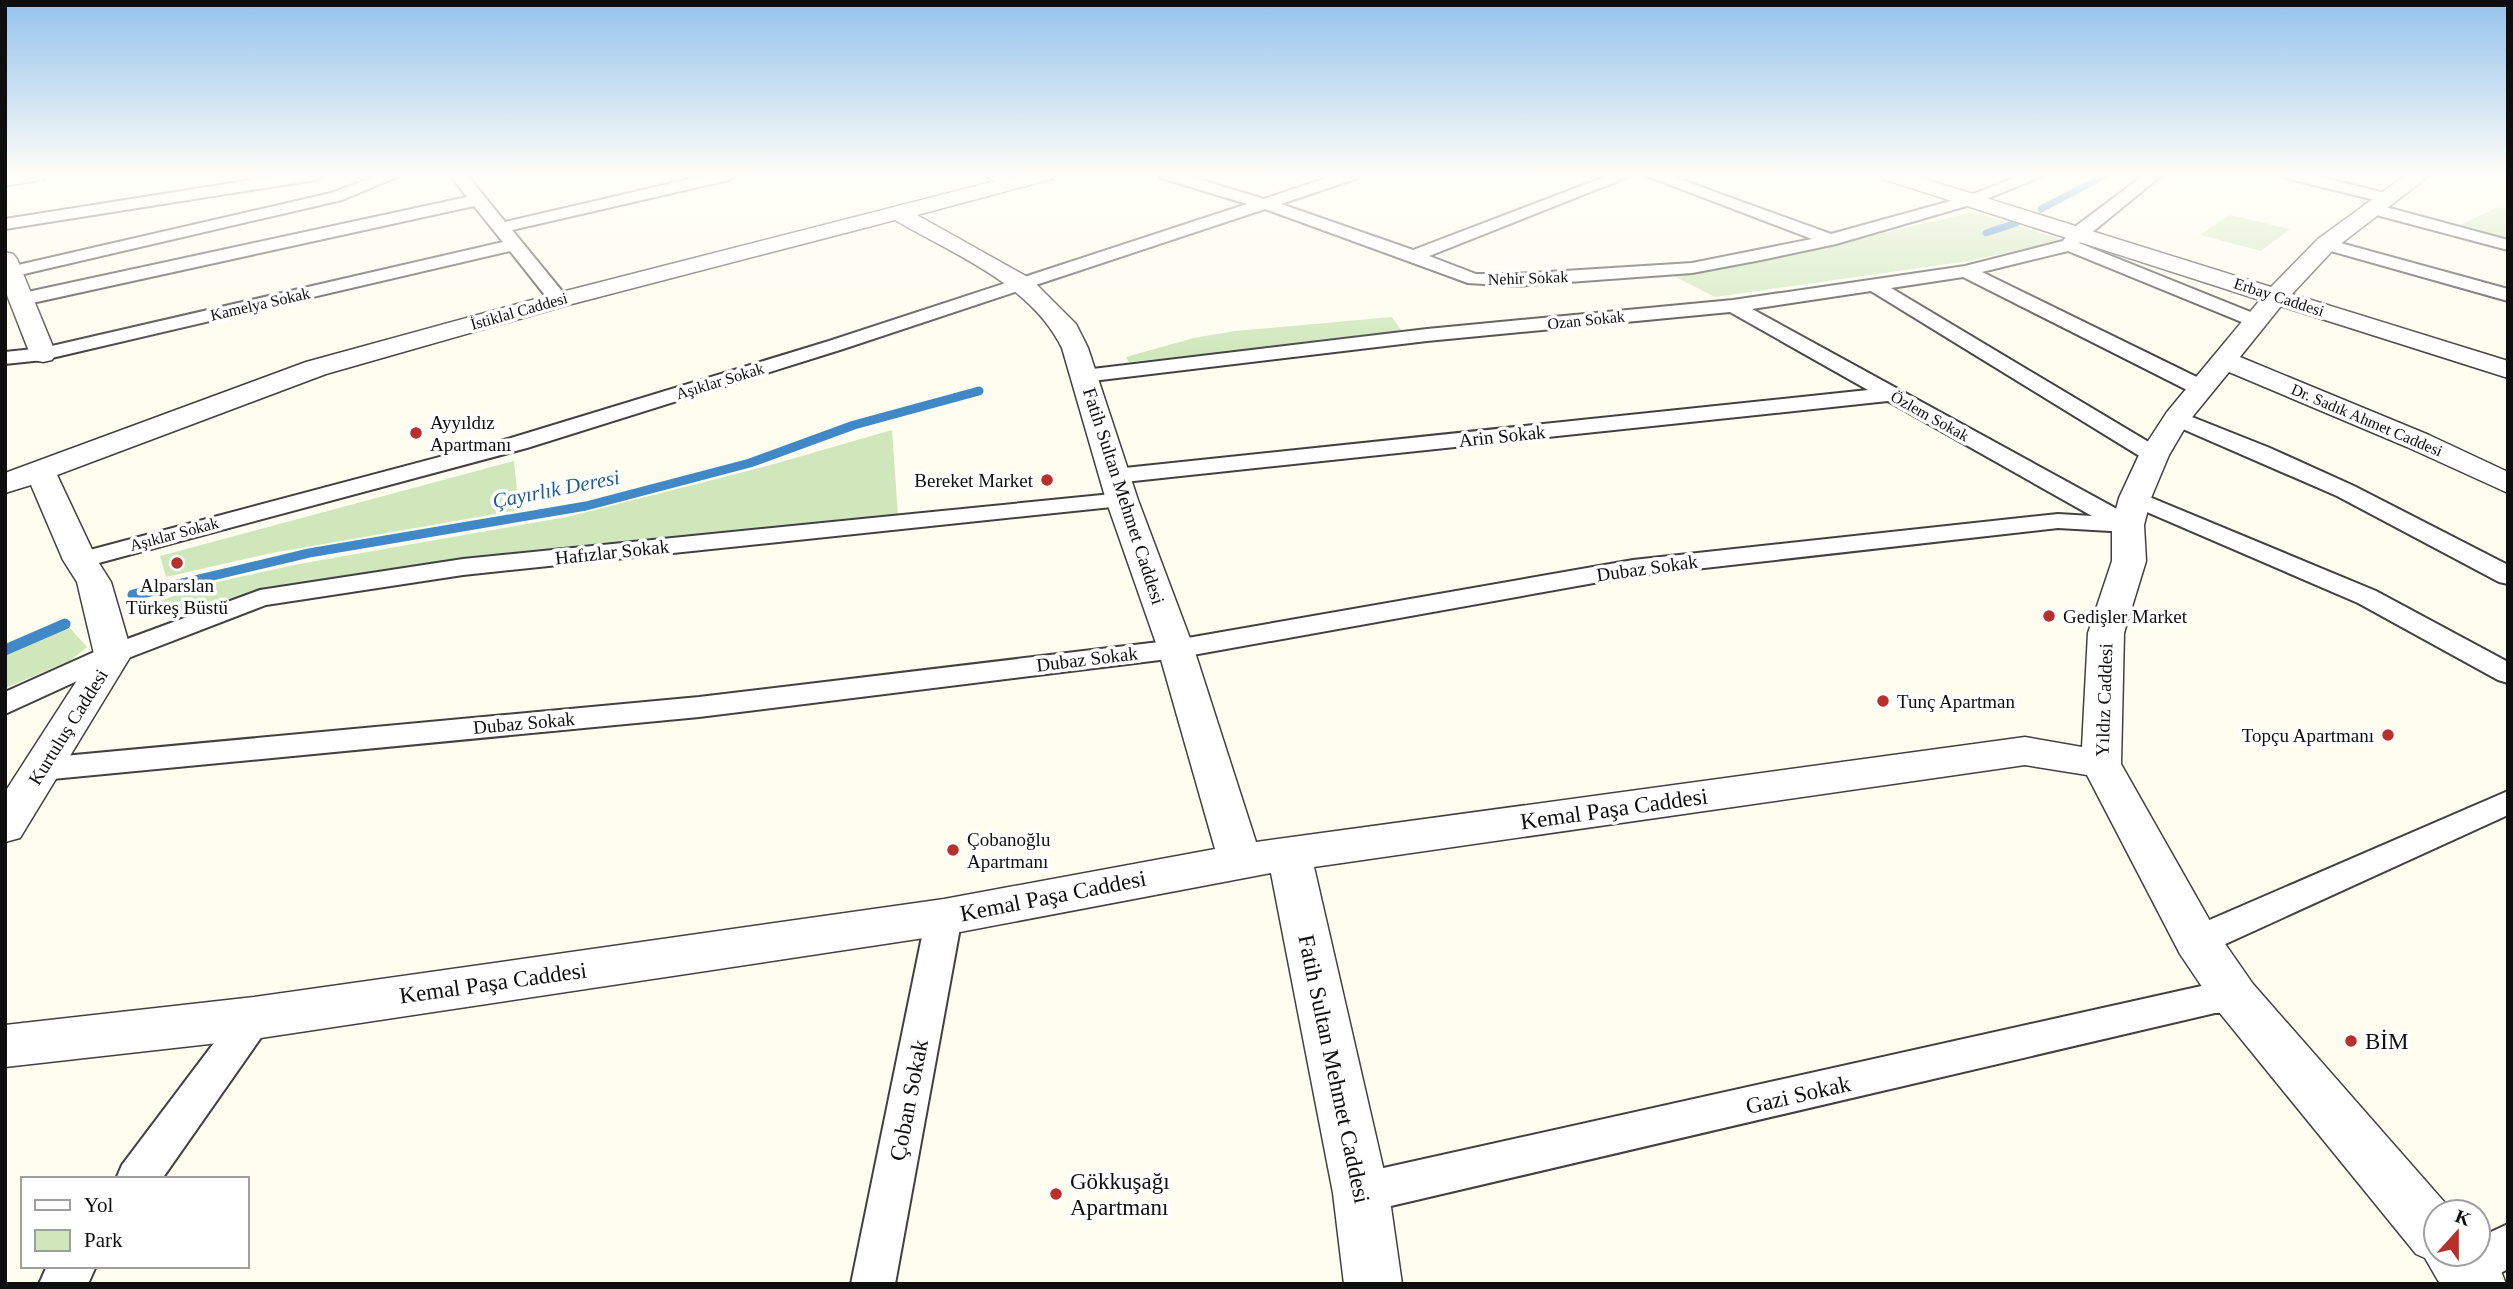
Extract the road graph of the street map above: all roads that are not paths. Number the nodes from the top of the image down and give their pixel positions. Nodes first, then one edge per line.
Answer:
1 (157, 235) edge
2 (316, 235) edge
3 (506, 235) edge
4 (812, 235) edge
5 (937, 235) edge
6 (1172, 235) edge
7 (1351, 235) edge
8 (1467, 235) edge
9 (1818, 235) edge
10 (1847, 235) edge
11 (2064, 235) edge
12 (2079, 235) edge
13 (2337, 235) edge
14 (2478, 235) edge
15 (2074, 239) junction
16 (1830, 240) junction
17 (2326, 244) junction
18 (514, 245) junction
19 (2508, 245) edge
20 (1410, 257) junction
21 (8, 267) edge
22 (1965, 271) junction
23 (1022, 284) junction
24 (1874, 285) junction
25 (2508, 295) edge
26 (23, 299) junction
27 (559, 300) junction
28 (1733, 306) junction
29 (2266, 309) junction
30 (43, 355) junction
31 (5, 358) edge
32 (1080, 363) junction
33 (2507, 369) edge
34 (2213, 374) junction
35 (1889, 394) junction
36 (2177, 418) junction
37 (2154, 455) junction
38 (21, 478) edge
39 (2508, 484) edge
40 (1119, 488) junction
41 (2131, 512) junction
42 (80, 559) junction
43 (2508, 576) edge
44 (1176, 649) junction
45 (113, 654) junction
46 (2508, 674) edge
47 (5, 704) edge
48 (2101, 764) junction
49 (42, 769) junction
50 (2508, 802) edge
51 (5, 827) edge
52 (1289, 854) junction
53 (1240, 861) junction
54 (944, 917) junction
55 (2197, 941) junction
56 (2236, 998) junction
57 (254, 1018) junction
58 (5, 1046) edge
59 (138, 1177) edge
60 (1361, 1193) junction
61 (2422, 1207) edge
62 (73, 1268) edge
63 (61, 1284) edge
64 (873, 1284) edge
65 (1374, 1284) edge

1 - 21 street
2 - 26 street
3 - 18 street
4 - 27 street, İstiklal Caddesi
5 - 23 street, Fatih Sultan Mehmet Caddesi
6 - 23 street, Aşıklar Sokak
7 - 20 street, Nehir Sokak
8 - 20 street
9 - 16 street
10 - 16 street, Nehir Sokak
11 - 15 street, Erbay Caddesi
12 - 15 street
13 - 17 street, Yıldız Caddesi
14 - 19 street
15 - 22 street, Ozan Sokak
15 - 29 street, Erbay Caddesi
16 - 20 street, Nehir Sokak
17 - 25 street
17 - 29 street, Yıldız Caddesi
18 - 27 street
18 - 30 street, Kamelya Sokak
21 - 26 street
22 - 24 street, Ozan Sokak
22 - 34 street
23 - 32 street, Fatih Sultan Mehmet Caddesi
23 - 42 street, Aşıklar Sokak
24 - 28 street, Ozan Sokak
24 - 37 street
26 - 30 street
27 - 38 street, İstiklal Caddesi
28 - 32 street, Ozan Sokak
28 - 35 street, Özlem Sokak
29 - 33 street, Erbay Caddesi
29 - 34 street, Yıldız Caddesi
30 - 31 street, Kamelya Sokak
32 - 40 street, Fatih Sultan Mehmet Caddesi
34 - 36 street, Yıldız Caddesi
34 - 39 street, Dr. Sadık Ahmet Caddesi
35 - 40 street, Arin Sokak
35 - 41 street, Özlem Sokak
36 - 37 street, Yıldız Caddesi
36 - 43 street
37 - 41 street, Yıldız Caddesi
38 - 42 street, Kurtuluş Caddesi
40 - 44 street, Fatih Sultan Mehmet Caddesi
40 - 45 street, Hafızlar Sokak
41 - 44 street, Dubaz Sokak
41 - 46 street
41 - 48 street, Yıldız Caddesi
42 - 45 street, Kurtuluş Caddesi
44 - 49 street, Dubaz Sokak
44 - 53 street, Fatih Sultan Mehmet Caddesi
45 - 47 street, Hafızlar Sokak
45 - 49 street, Kurtuluş Caddesi
48 - 52 street, Kemal Paşa Caddesi
48 - 55 street, Yıldız Caddesi
49 - 51 street, Kurtuluş Caddesi
50 - 55 street
52 - 53 street, Kemal Paşa Caddesi
52 - 60 street, Fatih Sultan Mehmet Caddesi
53 - 54 street, Kemal Paşa Caddesi
54 - 57 street, Kemal Paşa Caddesi
54 - 64 street, Çoban Sokak
55 - 56 street, Yıldız Caddesi
56 - 60 street, Gazi Sokak
56 - 61 street, Yıldız Caddesi
57 - 58 street, Kemal Paşa Caddesi
57 - 59 street
60 - 65 street, Fatih Sultan Mehmet Caddesi
62 - 63 street

